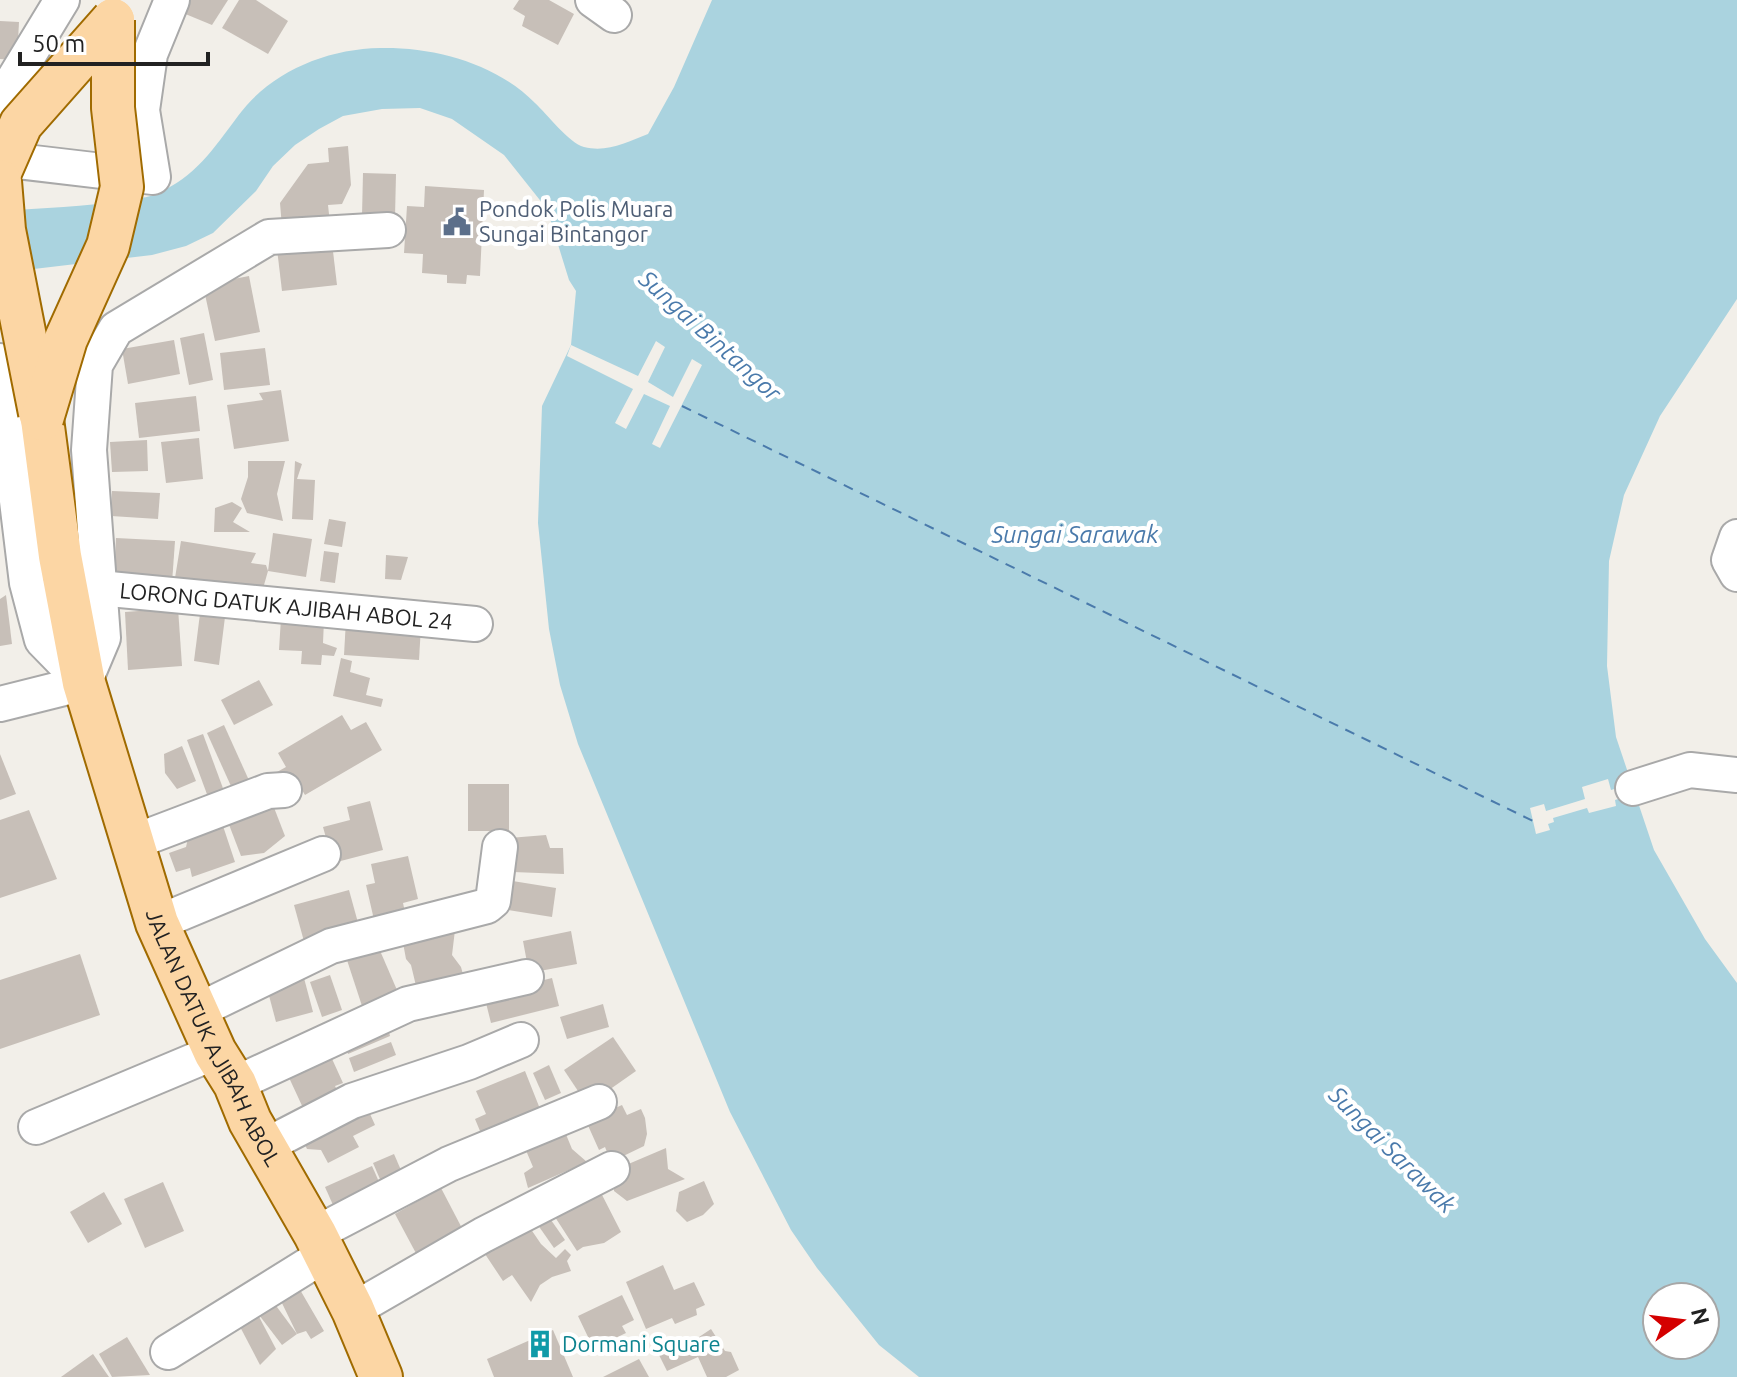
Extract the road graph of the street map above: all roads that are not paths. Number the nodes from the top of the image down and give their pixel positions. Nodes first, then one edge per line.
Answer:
1 (62, 0) edge
2 (172, 0) edge
3 (119, 10) edge
4 (0, 102) edge
5 (0, 159) edge
6 (0, 172) edge
7 (0, 181) edge
8 (388, 230) dead end
9 (0, 321) edge
10 (116, 329) junction
11 (0, 361) edge
12 (16, 408) edge
13 (8, 499) edge
14 (1737, 537) edge
15 (1737, 574) edge
16 (14, 583) edge
17 (99, 588) junction
18 (475, 624) dead end
19 (84, 683) junction
20 (10, 701) edge
21 (1737, 775) edge
22 (1633, 788) dead end
23 (284, 790) dead end
24 (131, 843) junction
25 (500, 847) dead end
26 (323, 854) dead end
27 (157, 923) junction
28 (526, 977) dead end
29 (197, 1011) junction
30 (521, 1040) dead end
31 (225, 1068) junction
32 (599, 1102) dead end
33 (36, 1127) dead end
34 (265, 1146) junction
35 (612, 1169) dead end
36 (320, 1244) junction
37 (353, 1310) junction
38 (168, 1352) dead end
39 (381, 1377) edge

1 - 4 street
2 - 5 street
3 - 6 main road, bridge
3 - 12 main road, bridge
7 - 12 main road, JALAN DATUK AJIBAH ABOL, bridge
8 - 10 street
9 - 10 street
10 - 17 street
11 - 12 street
12 - 13 street
12 - 19 main road, JALAN DATUK AJIBAH ABOL
13 - 16 street
14 - 15 street
16 - 19 street
17 - 18 street, LORONG DATUK AJIBAH ABOL 24
17 - 19 street
19 - 20 street
19 - 24 main road, JALAN DATUK AJIBAH ABOL
21 - 22 street
23 - 24 street
24 - 27 main road, JALAN DATUK AJIBAH ABOL
25 - 29 street
26 - 27 street
27 - 29 main road, JALAN DATUK AJIBAH ABOL
28 - 31 street
29 - 31 main road, JALAN DATUK AJIBAH ABOL
30 - 34 street
31 - 33 street
31 - 34 main road, JALAN DATUK AJIBAH ABOL
32 - 36 street
34 - 36 main road, JALAN DATUK AJIBAH ABOL
35 - 37 street
36 - 37 main road, JALAN DATUK AJIBAH ABOL
36 - 38 street
37 - 39 main road, JALAN DATUK AJIBAH ABOL

